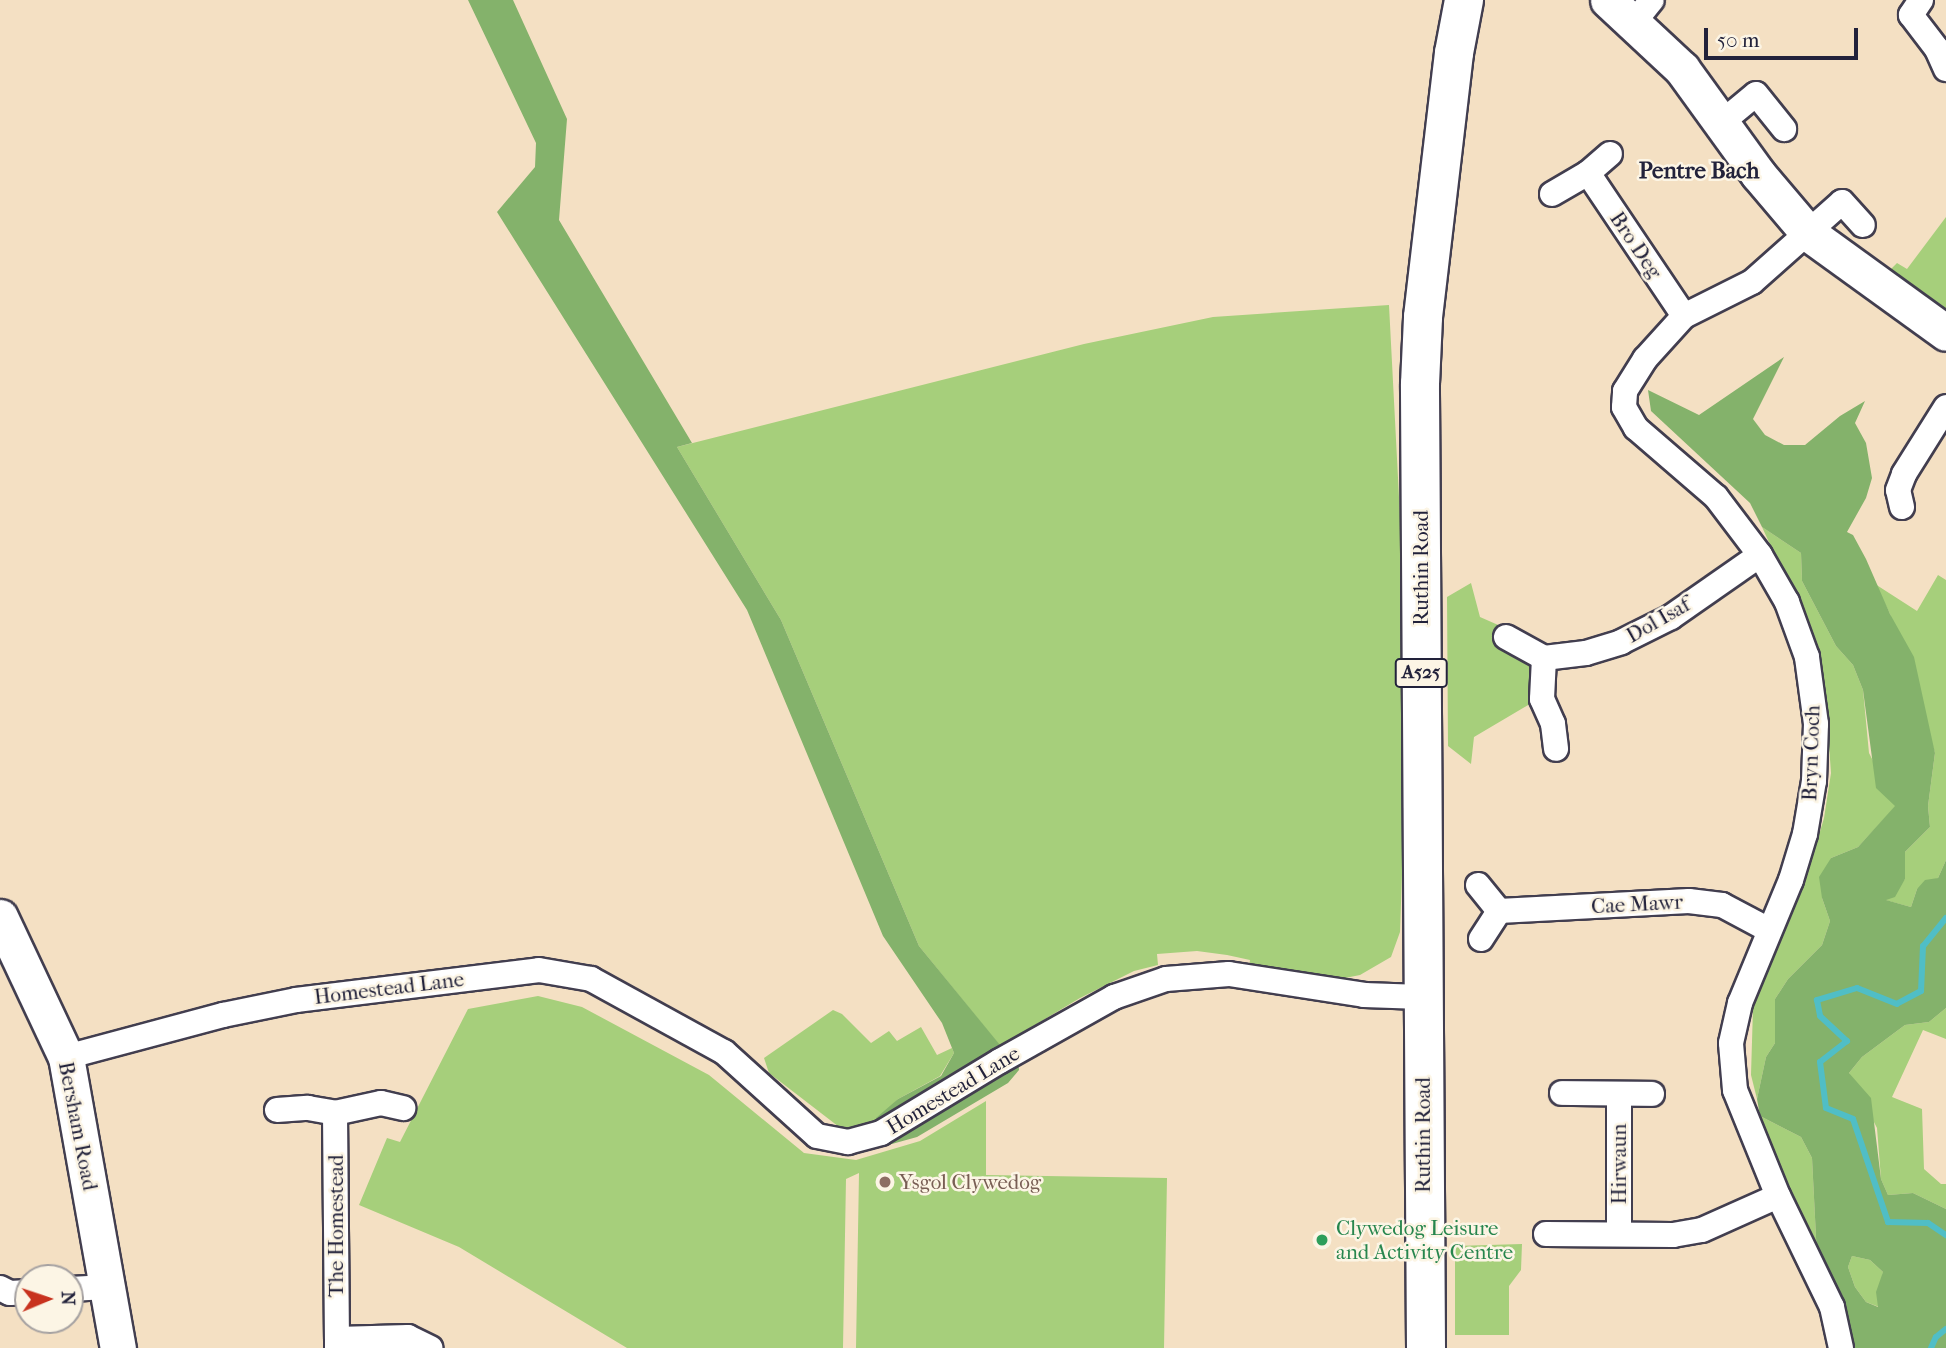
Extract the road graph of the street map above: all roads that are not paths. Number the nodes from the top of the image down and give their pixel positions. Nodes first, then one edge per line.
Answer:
1 (1464, 0) edge
2 (1921, 0) edge
3 (1631, 7) edge
4 (1946, 69) edge
5 (1721, 123) junction
6 (1784, 129) dead end
7 (1610, 154) dead end
8 (1588, 173) junction
9 (1552, 194) dead end
10 (1863, 225) dead end
11 (1808, 233) junction
12 (1684, 316) junction
13 (1946, 333) edge
14 (1946, 407) edge
15 (1902, 507) dead end
16 (1760, 555) junction
17 (1506, 637) dead end
18 (1544, 658) junction
19 (1556, 749) dead end
20 (1478, 885) dead end
21 (1499, 911) junction
22 (0, 917) edge
23 (1769, 930) junction
24 (1481, 939) dead end
25 (1422, 997) junction
26 (66, 1058) junction
27 (1562, 1093) dead end
28 (1619, 1094) junction
29 (1653, 1094) dead end
30 (403, 1108) dead end
31 (277, 1110) dead end
32 (335, 1113) junction
33 (1778, 1196) junction
34 (1546, 1234) dead end
35 (1619, 1234) junction
36 (107, 1287) junction
37 (84, 1288) edge
38 (337, 1343) edge
39 (118, 1348) edge
40 (431, 1348) edge
41 (1426, 1348) edge
42 (1841, 1348) edge

1 - 25 main road, Ruthin Road / A525
2 - 4 street
3 - 5 main road
5 - 6 street
5 - 11 main road
7 - 8 street
8 - 9 street
8 - 12 street, Bro Deg
10 - 11 street, Bryn Coch
11 - 12 street, Bryn Coch
11 - 13 main road
12 - 16 street, Bryn Coch
14 - 15 street
16 - 18 street, Dol Isaf
16 - 23 street, Bryn Coch
17 - 18 street
18 - 19 street
20 - 21 street
21 - 23 street, Cae Mawr
21 - 24 street
22 - 26 main road, Bersham Road
23 - 33 street, Bryn Coch
25 - 26 street, Homestead Lane
25 - 41 main road, Ruthin Road / A525
26 - 36 main road, Bersham Road
27 - 28 street, Hirwaun
28 - 29 street, Hirwaun
28 - 35 street, Hirwaun
30 - 32 street
31 - 32 street
32 - 38 street, The Homestead
33 - 35 street, Hirwaun
33 - 42 street, Bryn Coch
34 - 35 street, Hirwaun
36 - 37 street
36 - 39 main road, Bersham Road
38 - 40 street, The Homestead

